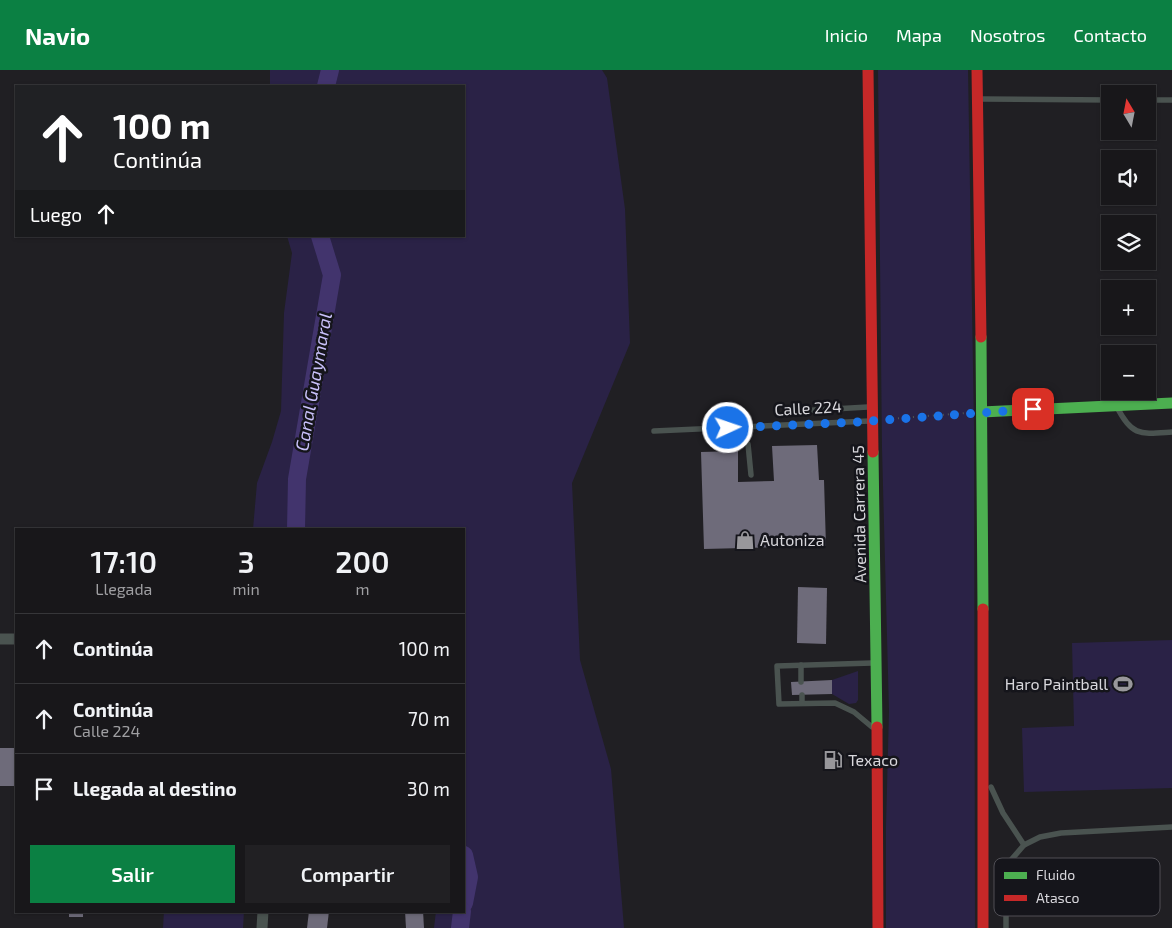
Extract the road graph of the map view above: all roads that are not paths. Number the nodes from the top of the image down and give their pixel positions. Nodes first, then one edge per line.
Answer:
1 (868, 70) edge
2 (977, 70) edge
3 (977, 99) junction
4 (1101, 100) edge
5 (1156, 100) edge
6 (1172, 100) edge
7 (1172, 403) edge
8 (873, 406) junction
9 (1117, 407) junction
10 (798, 411) dead end
11 (982, 412) junction
12 (873, 420) junction
13 (654, 431) dead end
14 (1172, 432) edge
15 (748, 444) dead end
16 (751, 476) dead end
17 (0, 639) edge
18 (15, 639) edge
19 (877, 663) junction
20 (801, 665) junction
21 (801, 682) dead end
22 (802, 695) dead end
23 (802, 703) junction
24 (878, 732) junction
25 (982, 766) junction
26 (1172, 827) edge
27 (1024, 845) junction
28 (1013, 858) edge
29 (262, 913) edge
30 (262, 928) edge
31 (878, 928) edge
32 (982, 928) edge

1 - 8 main road, Avenida Carrera 45
2 - 3 main road
3 - 4 lane
3 - 11 main road
5 - 6 lane
7 - 9 main road
8 - 10 lane
8 - 12 main road, Avenida Carrera 45
9 - 11 main road
9 - 14 lane
11 - 25 main road
12 - 13 lane, Calle 224
12 - 19 main road, Avenida Carrera 45
15 - 16 lane
17 - 18 street
19 - 20 lane
19 - 24 main road, Avenida Carrera 45
20 - 21 lane
20 - 23 lane
22 - 23 lane
23 - 24 lane
24 - 31 main road, Avenida Carrera 45
25 - 27 lane
25 - 32 main road
26 - 27 lane
27 - 28 lane
29 - 30 street

